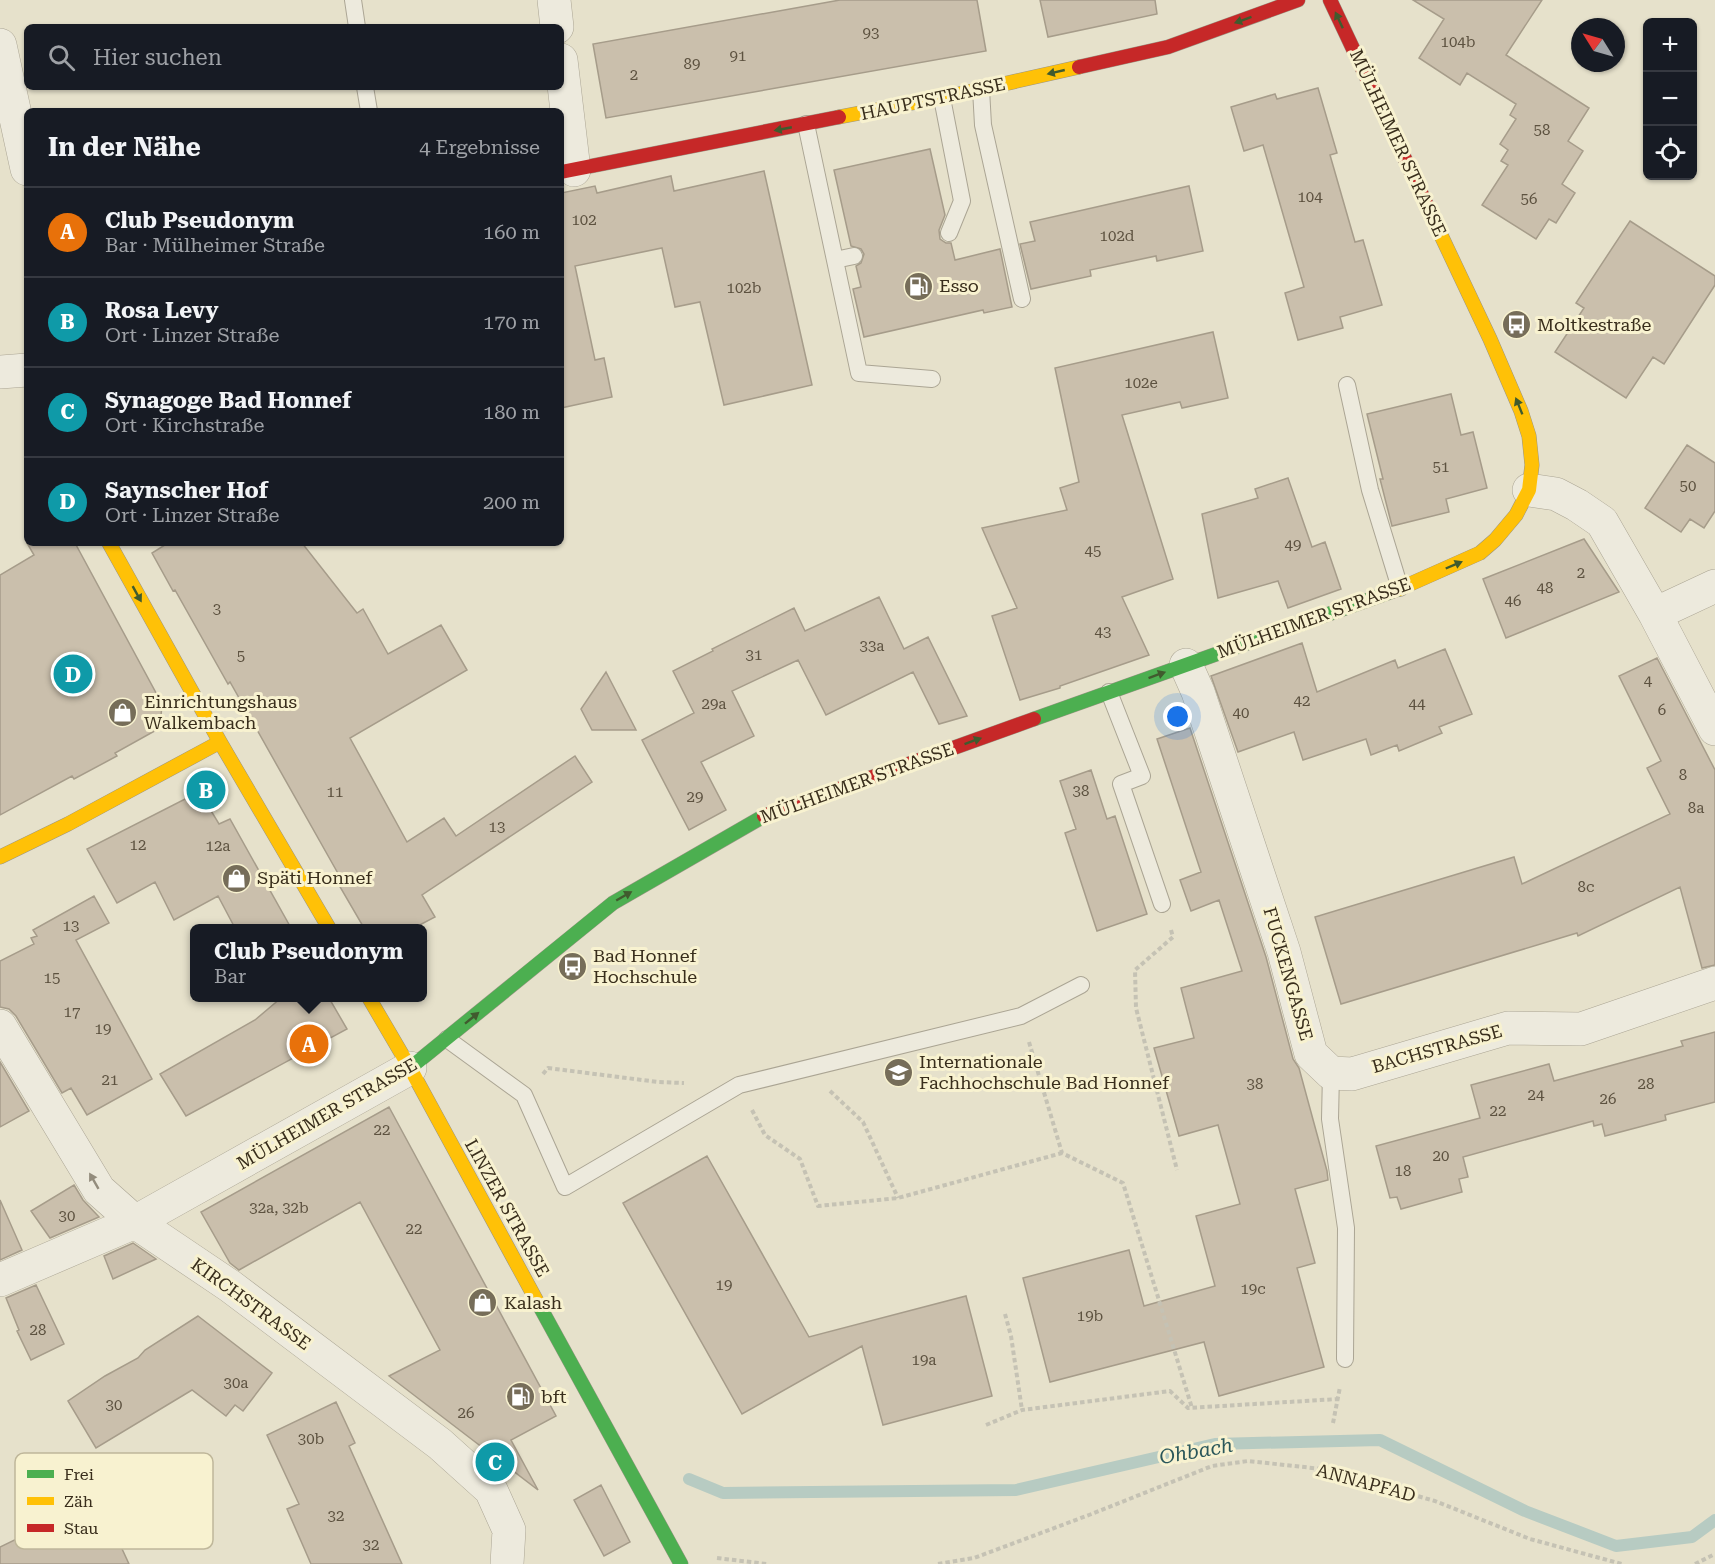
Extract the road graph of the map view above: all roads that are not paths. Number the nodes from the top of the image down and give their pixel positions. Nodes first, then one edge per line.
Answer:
1 (353, 0) edge
2 (554, 0) edge
3 (1298, 0) edge
4 (1330, 0) edge
5 (357, 24) edge
6 (557, 24) edge
7 (1, 58) edge
8 (981, 89) junction
9 (366, 90) edge
10 (563, 90) edge
11 (942, 98) junction
12 (368, 108) edge
13 (806, 124) junction
14 (24, 156) edge
15 (568, 171) edge
16 (949, 233) dead end
17 (854, 256) dead end
18 (835, 260) junction
19 (1022, 299) dead end
20 (24, 370) edge
21 (0, 372) edge
22 (932, 379) dead end
23 (1347, 385) dead end
24 (1529, 490) junction
25 (111, 546) edge
26 (1715, 586) edge
27 (1400, 588) junction
28 (1654, 614) junction
29 (1186, 665) junction
30 (1109, 692) junction
31 (1715, 729) edge
32 (220, 742) junction
33 (0, 856) edge
34 (1162, 904) dead end
35 (327, 924) edge
36 (1715, 983) edge
37 (1081, 985) dead end
38 (371, 1002) edge
39 (0, 1026) edge
40 (447, 1039) junction
41 (410, 1068) junction
42 (1331, 1073) junction
43 (135, 1222) junction
44 (0, 1280) edge
45 (1345, 1359) road end
46 (681, 1563) edge
47 (507, 1564) edge

1 - 5 lane
2 - 6 street
3 -> 8 main road, HAUPTSTRASSE
24 -> 4 main road, MÜLHEIMER STRASSE
7 - 14 street
8 - 11 main road, HAUPTSTRASSE
8 - 19 lane
9 - 12 lane
10 - 15 street
11 - 13 main road, HAUPTSTRASSE
11 - 16 lane
13 -> 15 main road, HAUPTSTRASSE
13 - 18 lane
17 - 18 lane
18 - 22 lane
20 - 21 street
23 - 27 lane
27 -> 24 main road, MÜLHEIMER STRASSE
24 - 28 street
25 -> 32 main road
26 - 28 street
27 - 29 main road, MÜLHEIMER STRASSE
28 - 31 street
30 -> 29 main road, MÜLHEIMER STRASSE
29 - 42 street, FUCKENGASSE
30 - 34 lane
40 -> 30 main road, MÜLHEIMER STRASSE
32 - 33 main road
32 - 35 main road
36 - 42 street, BACHSTRASSE
37 - 40 lane
38 - 41 main road, LINZER STRASSE
43 -> 39 street, KIRCHSTRASSE
40 - 41 main road, MÜLHEIMER STRASSE
41 - 43 street, MÜLHEIMER STRASSE
41 - 46 main road, LINZER STRASSE
42 - 45 lane
43 - 44 street, MÜLHEIMER STRASSE
43 - 47 street, KIRCHSTRASSE

